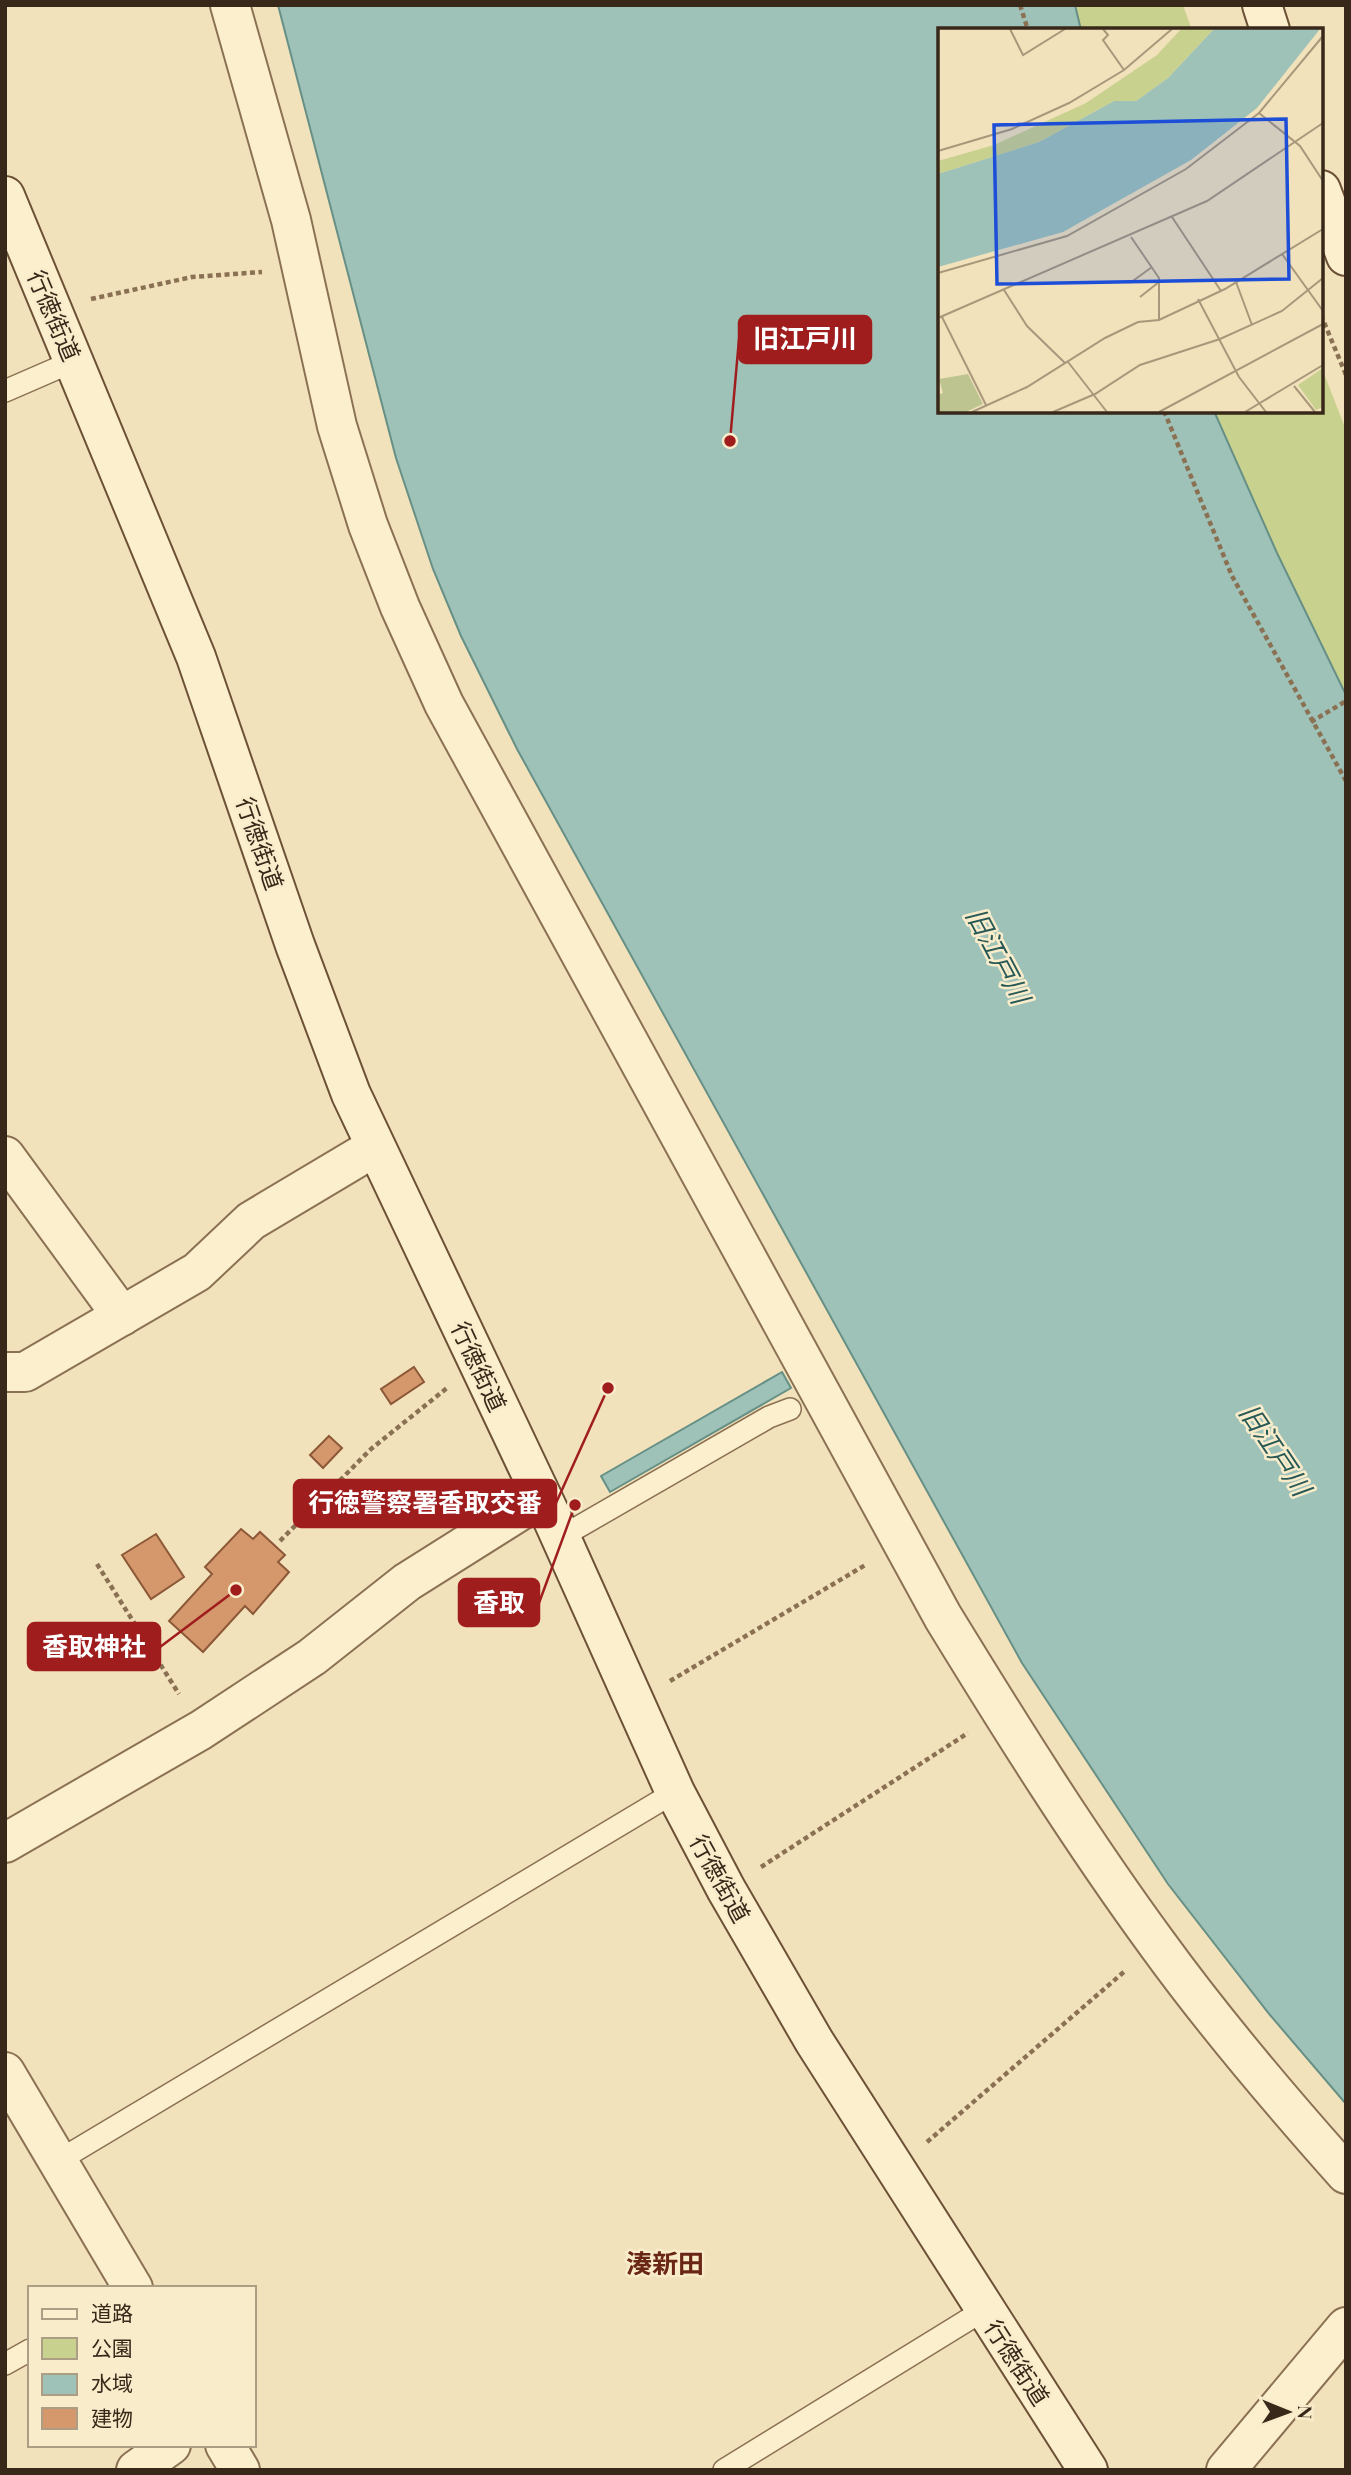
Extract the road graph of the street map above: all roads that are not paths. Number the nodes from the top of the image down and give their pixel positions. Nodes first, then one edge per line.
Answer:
1 (230, 5) edge
2 (1262, 5) edge
3 (1269, 28) edge
4 (1323, 195) edge
5 (5, 196) edge
6 (1346, 256) edge
7 (74, 361) junction
8 (5, 391) edge
9 (375, 1147) junction
10 (5, 1156) edge
11 (122, 1316) junction
12 (5, 1372) edge
13 (790, 1409) dead end
14 (542, 1497) junction
15 (561, 1537) junction
16 (675, 1792) junction
17 (5, 1843) edge
18 (5, 2072) edge
19 (58, 2161) junction
20 (1346, 2174) edge
21 (132, 2286) edge
22 (984, 2310) junction
23 (1346, 2327) edge
24 (28, 2351) edge
25 (5, 2364) edge
26 (168, 2447) edge
27 (226, 2447) edge
28 (136, 2470) edge
29 (240, 2470) edge
30 (724, 2470) edge
31 (1088, 2470) edge
32 (1226, 2470) edge

1 - 20 street
2 - 3 street
4 - 6 street
5 - 7 street, 行徳街道
7 - 8 lane
7 - 9 street, 行徳街道
9 - 11 street
9 - 14 street, 行徳街道
10 - 11 street
11 - 12 street
13 - 15 lane
14 - 15 street, 行徳街道
14 - 17 street
15 - 16 street, 行徳街道
16 - 19 lane
16 - 22 street, 行徳街道
18 - 19 street
19 - 21 street
22 - 30 lane
22 - 31 street, 行徳街道
23 - 32 street
24 - 25 lane
26 - 28 street
27 - 29 street

